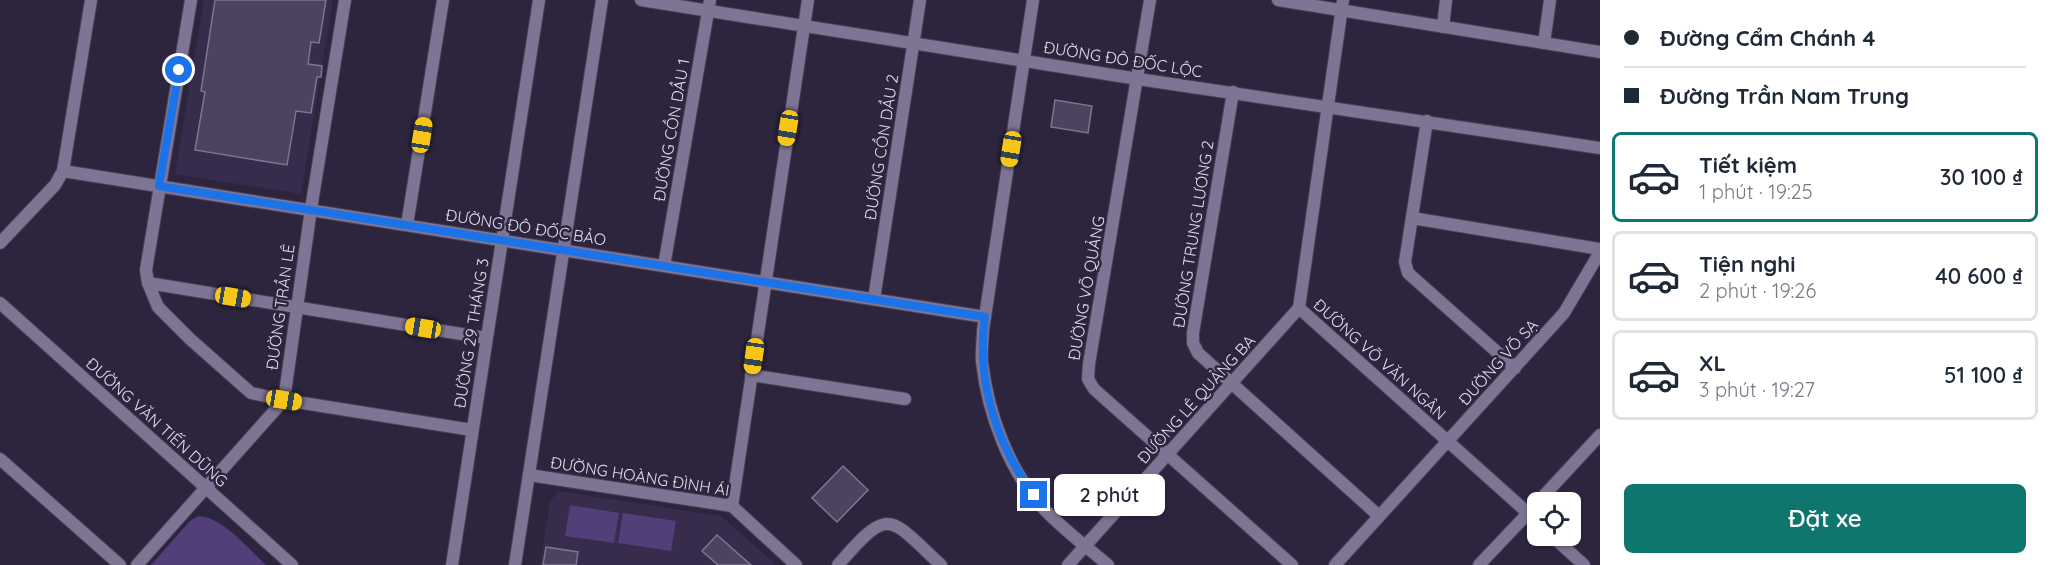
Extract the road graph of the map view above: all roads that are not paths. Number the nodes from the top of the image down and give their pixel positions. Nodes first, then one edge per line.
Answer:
1 (91, 0) edge
2 (191, 0) edge
3 (345, 0) edge
4 (443, 0) edge
5 (539, 0) edge
6 (602, 0) edge
7 (641, 0) edge
8 (808, 0) edge
9 (920, 0) edge
10 (1033, 0) edge
11 (1150, 0) edge
12 (1278, 0) edge
13 (1446, 0) edge
14 (1550, 0) edge
15 (709, 5) edge
16 (1342, 5) edge
17 (804, 26) junction
18 (1443, 27) junction
19 (914, 43) junction
20 (1544, 43) junction
21 (1600, 52) edge
22 (1024, 60) junction
23 (1138, 79) junction
24 (1233, 93) junction
25 (1328, 106) junction
26 (1427, 121) junction
27 (1600, 148) edge
28 (63, 171) junction
29 (159, 186) junction
30 (311, 209) junction
31 (1412, 218) junction
32 (407, 225) junction
33 (502, 240) junction
34 (0, 243) edge
35 (563, 250) junction
36 (1600, 251) edge
37 (664, 266) junction
38 (764, 282) junction
39 (148, 283) junction
40 (874, 299) junction
41 (0, 303) edge
42 (296, 307) junction
43 (1299, 309) junction
44 (985, 317) junction
45 (486, 338) junction
46 (1515, 368) junction
47 (751, 375) junction
48 (1232, 383) junction
49 (905, 399) dead end
50 (284, 400) junction
51 (472, 430) junction
52 (1600, 435) edge
53 (1448, 441) junction
54 (1168, 454) junction
55 (0, 459) edge
56 (529, 475) junction
57 (205, 489) junction
58 (1548, 492) edge
59 (732, 506) junction
60 (1527, 512) edge
61 (1379, 516) junction
62 (1527, 522) edge
63 (1086, 546) junction
64 (1563, 546) edge
65 (120, 565) edge
66 (137, 565) edge
67 (292, 565) edge
68 (452, 565) edge
69 (515, 565) edge
70 (796, 565) edge
71 (838, 565) edge
72 (941, 565) edge
73 (1068, 565) edge
74 (1108, 565) edge
75 (1292, 565) edge
76 (1335, 565) edge
77 (1479, 565) edge
78 (1584, 565) edge

1 - 28 street
2 - 29 street
3 - 30 street, ĐƯỜNG TRẦN LÊ
4 - 32 street
5 - 33 street, ĐƯỜNG 29 THÁNG 3
6 - 35 street
7 - 15 street, ĐƯỜNG ĐÔ ĐỐC LỘC
8 - 17 street
9 - 19 street, ĐƯỜNG CỒN DẦU 2
10 - 22 street
11 - 23 street, ĐƯỜNG VÕ QUẢNG
12 - 16 street
13 - 18 street
14 - 20 street
15 - 17 street, ĐƯỜNG ĐÔ ĐỐC LỘC
15 - 37 street, ĐƯỜNG CỒN DẦU 1
16 - 18 street
16 - 25 street, ĐƯỜNG VÕ VĂN NGÂN
17 - 19 street, ĐƯỜNG ĐÔ ĐỐC LỘC
17 - 38 street
18 - 20 street
19 - 22 street, ĐƯỜNG ĐÔ ĐỐC LỘC
19 - 40 street, ĐƯỜNG CỒN DẦU 2
20 - 21 street
22 - 23 street, ĐƯỜNG ĐÔ ĐỐC LỘC
22 - 44 street
23 - 24 street, ĐƯỜNG ĐÔ ĐỐC LỘC
23 - 54 street, ĐƯỜNG VÕ QUẢNG
24 - 25 street, ĐƯỜNG ĐÔ ĐỐC LỘC
24 - 48 street, ĐƯỜNG TRUNG LƯƠNG 2
25 - 26 street, ĐƯỜNG ĐÔ ĐỐC LỘC
25 - 43 street, ĐƯỜNG VÕ VĂN NGÂN
26 - 27 street, ĐƯỜNG ĐÔ ĐỐC LỘC
26 - 31 street
28 - 29 street, ĐƯỜNG ĐÔ ĐỐC BẢO
28 - 34 street
29 - 30 street, ĐƯỜNG ĐÔ ĐỐC BẢO
29 - 39 street
30 - 32 street, ĐƯỜNG ĐÔ ĐỐC BẢO
30 - 42 street, ĐƯỜNG TRẦN LÊ
31 - 36 street
31 - 46 street
32 - 33 street, ĐƯỜNG ĐÔ ĐỐC BẢO
33 - 35 street, ĐƯỜNG ĐÔ ĐỐC BẢO
33 - 45 street, ĐƯỜNG 29 THÁNG 3
35 - 37 street, ĐƯỜNG ĐÔ ĐỐC BẢO
35 - 56 street
36 - 46 street, ĐƯỜNG VÕ SẠ
37 - 38 street, ĐƯỜNG ĐÔ ĐỐC BẢO
38 - 40 street, ĐƯỜNG ĐÔ ĐỐC BẢO
38 - 47 street
39 - 42 street
39 - 50 street
40 - 44 street, ĐƯỜNG ĐÔ ĐỐC BẢO
41 - 57 street, ĐƯỜNG VĂN TIẾN DŨNG
42 - 45 street
42 - 50 street, ĐƯỜNG TRẦN LÊ
43 - 48 street, ĐƯỜNG LÊ QUẢNG BA
43 - 53 street, ĐƯỜNG VÕ VĂN NGÂN
44 - 63 street
45 - 51 street, ĐƯỜNG 29 THÁNG 3
46 - 53 street, ĐƯỜNG VÕ SẠ
47 - 49 street
47 - 59 street
48 - 54 street, ĐƯỜNG LÊ QUẢNG BA
48 - 61 street, ĐƯỜNG TRUNG LƯƠNG 2
50 - 51 street
50 - 57 street
51 - 68 street, ĐƯỜNG 29 THÁNG 3
52 - 58 street
53 - 60 street, ĐƯỜNG VÕ VĂN NGÂN
53 - 61 street, ĐƯỜNG VÕ SẠ
54 - 63 street, ĐƯỜNG LÊ QUẢNG BA
54 - 75 street, ĐƯỜNG VÕ QUẢNG
55 - 65 street
56 - 59 street, ĐƯỜNG HOÀNG ĐÌNH ÁI
56 - 69 street
57 - 66 street
57 - 67 street, ĐƯỜNG VĂN TIẾN DŨNG
59 - 70 street, ĐƯỜNG HOÀNG ĐÌNH ÁI
61 - 76 street, ĐƯỜNG VÕ SẠ
62 - 77 street
63 - 73 street, ĐƯỜNG LÊ QUẢNG BA
63 - 74 street
64 - 78 street
71 - 72 street

